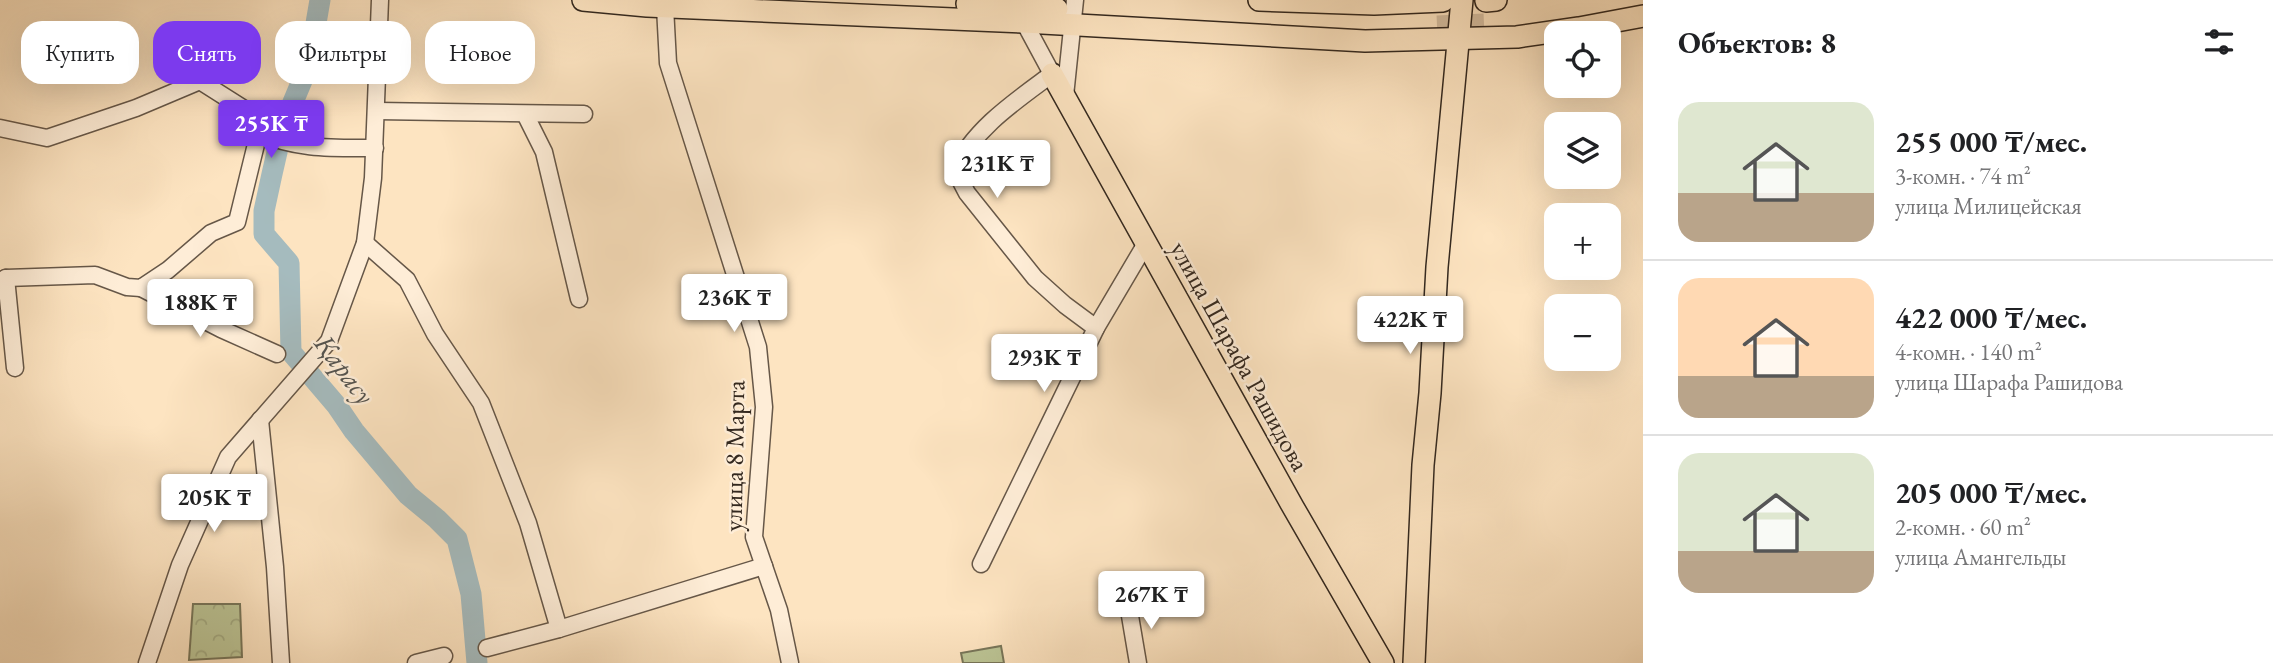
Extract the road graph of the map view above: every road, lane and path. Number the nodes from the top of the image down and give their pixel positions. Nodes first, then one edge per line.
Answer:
1 (380, 0) edge
2 (583, 0) edge
3 (872, 0) edge
4 (1259, 0) edge
5 (1496, 0) edge
6 (1486, 1) tunnel mouth
7 (1643, 1) edge
8 (1455, 4) edge
9 (664, 7) junction
10 (1074, 11) edge
11 (1643, 16) edge
12 (1024, 22) junction
13 (1484, 24) tunnel mouth
14 (1437, 26) tunnel mouth
15 (1457, 39) junction
16 (1052, 74) junction
17 (1065, 96) junction
18 (377, 111) junction
19 (525, 114) junction
20 (583, 114) dead end
21 (0, 128) edge
22 (259, 132) junction
23 (374, 148) junction
24 (365, 243) junction
25 (1145, 244) junction
26 (3, 279) edge
27 (141, 288) junction
28 (579, 299) dead end
29 (1097, 328) junction
30 (277, 354) dead end
31 (15, 368) dead end
32 (260, 420) junction
33 (214, 489) junction
34 (248, 501) dead end
35 (981, 564) dead end
36 (764, 566) junction
37 (1128, 604) dead end
38 (559, 629) junction
39 (487, 648) dead end
40 (444, 656) dead end
41 (147, 663) edge
42 (281, 663) edge
43 (416, 663) edge
44 (790, 663) edge
45 (1138, 663) edge
46 (1384, 663) edge
47 (1414, 663) edge

1 - 18 street
2 - 9 main road
3 - 10 main road
4 - 8 main road
5 - 6 main road
7 - 13 main road
8 - 15 main road
9 - 12 main road
9 - 36 street, улица 8 Марта
10 - 12 main road
10 - 14 main road
10 - 15 main road
10 - 17 street
11 - 15 main road
12 - 16 street
15 - 47 main road
16 - 17 main road, улица Шарафа Рашидова
16 - 29 street
17 - 25 main road, улица Шарафа Рашидова
18 - 19 street
18 - 23 street
19 - 20 street
19 - 28 street
21 - 22 street
22 - 23 street
22 - 27 street
23 - 24 street
24 - 32 street
24 - 38 street
25 - 29 street
25 - 46 main road, улица Шарафа Рашидова
26 - 27 street
26 - 31 street
27 - 30 street
29 - 35 street
32 - 33 street
32 - 42 street
33 - 34 street
33 - 41 street
36 - 38 street
36 - 44 street, улица 8 Марта
37 - 45 street
38 - 39 street
40 - 43 street

